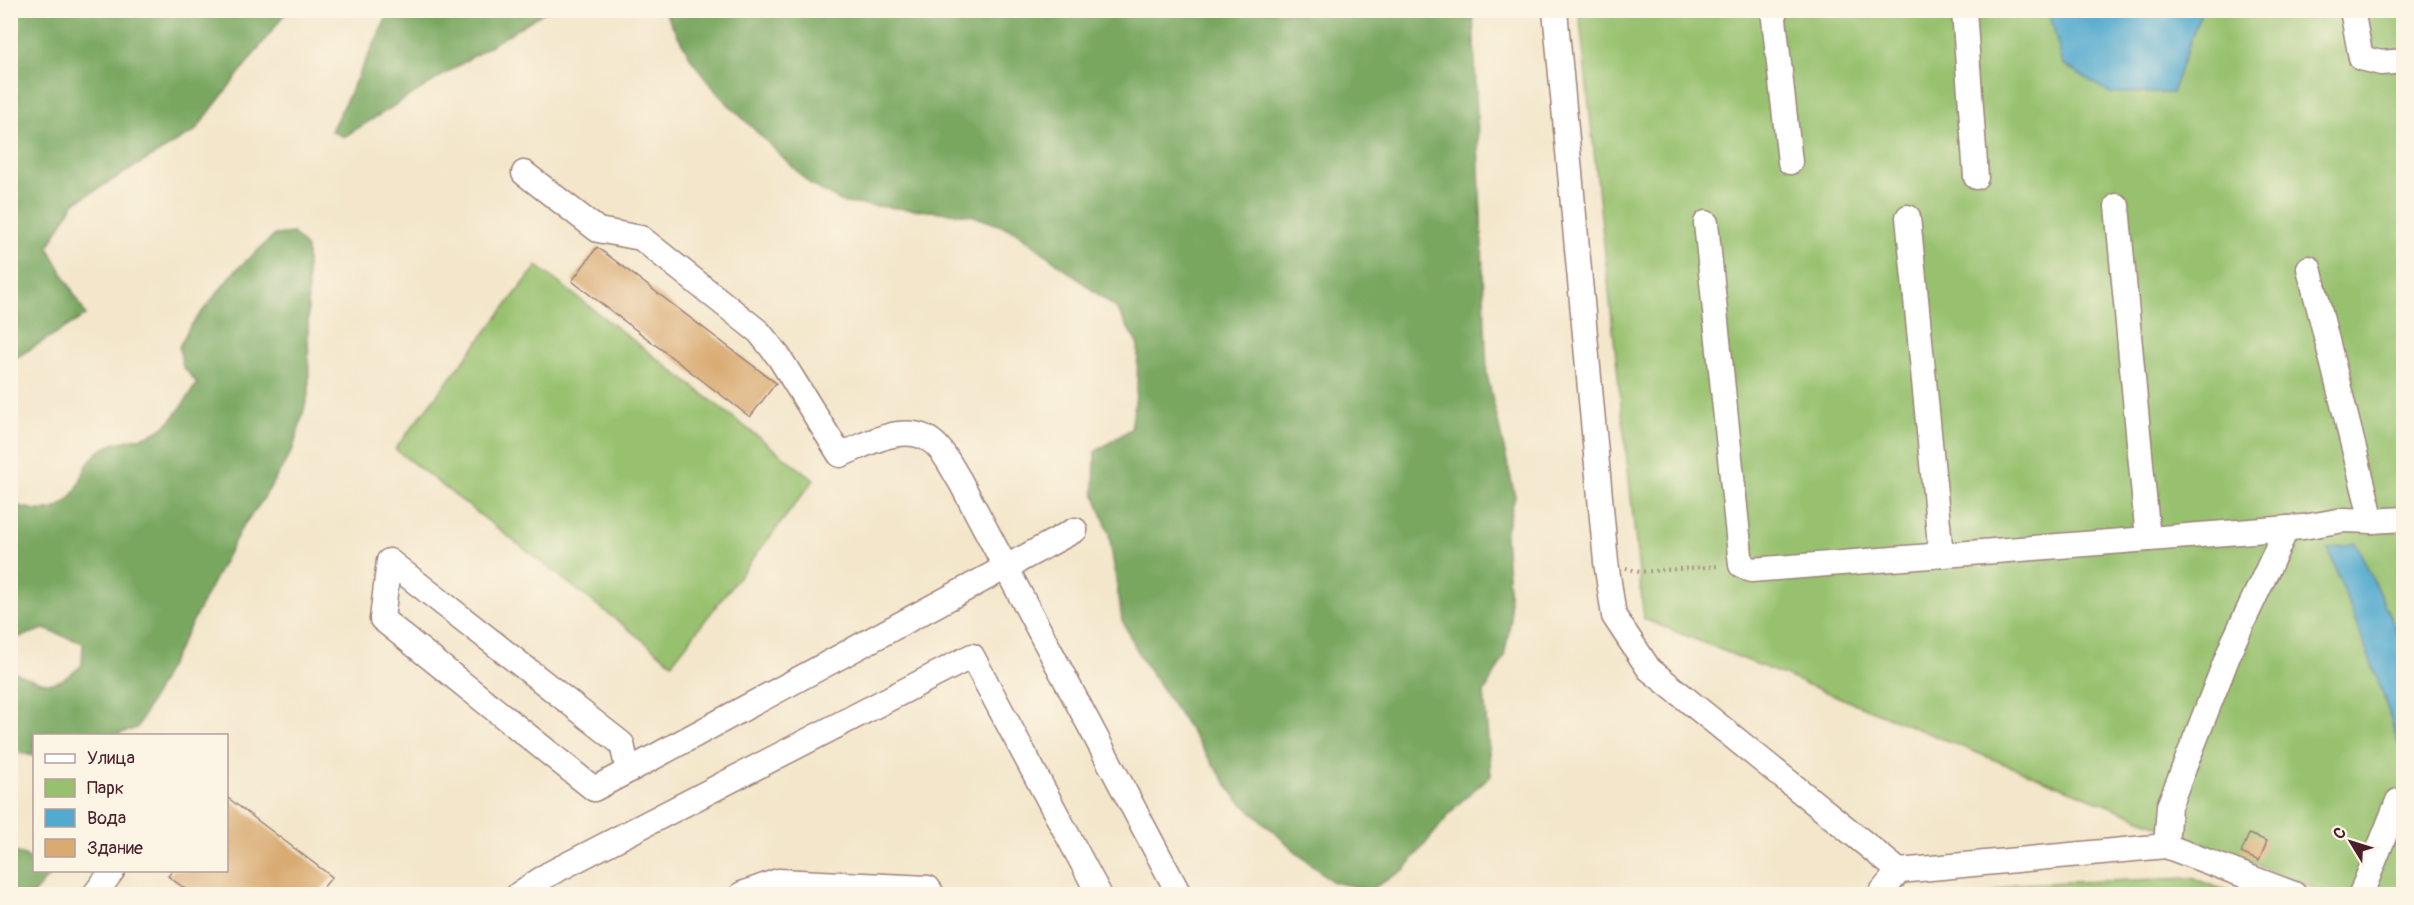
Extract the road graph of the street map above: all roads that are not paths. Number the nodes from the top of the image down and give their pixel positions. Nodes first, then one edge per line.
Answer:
1 (1555, 10) edge
2 (1773, 10) edge
3 (1964, 10) edge
4 (2352, 10) edge
5 (2403, 61) edge
6 (1790, 162) dead end
7 (524, 173) dead end
8 (1976, 177) dead end
9 (2117, 206) dead end
10 (1908, 217) dead end
11 (1706, 223) dead end
12 (2309, 268) dead end
13 (2403, 519) edge
14 (2372, 521) junction
15 (2287, 528) junction
16 (1075, 530) dead end
17 (2148, 539) junction
18 (1941, 555) junction
19 (1005, 567) junction
20 (628, 771) junction
21 (2398, 801) dead end
22 (2166, 846) junction
23 (1899, 871) junction
24 (112, 872) edge
25 (95, 894) edge
26 (519, 894) edge
27 (742, 894) edge
28 (932, 894) edge
29 (1099, 894) edge
30 (1179, 894) edge
31 (1880, 894) edge
32 (2294, 894) edge
33 (2361, 894) edge

1 - 23 street
2 - 6 street
3 - 8 street
4 - 5 street
7 - 19 street
9 - 17 street
10 - 18 street
11 - 18 street
12 - 14 street
13 - 14 street
14 - 15 street
15 - 17 street
15 - 22 street
16 - 19 street
17 - 18 street
19 - 20 street
19 - 30 street
20 - 20 street
21 - 33 street
22 - 23 street
22 - 32 street
23 - 31 street
24 - 25 street
26 - 29 street
27 - 28 street

